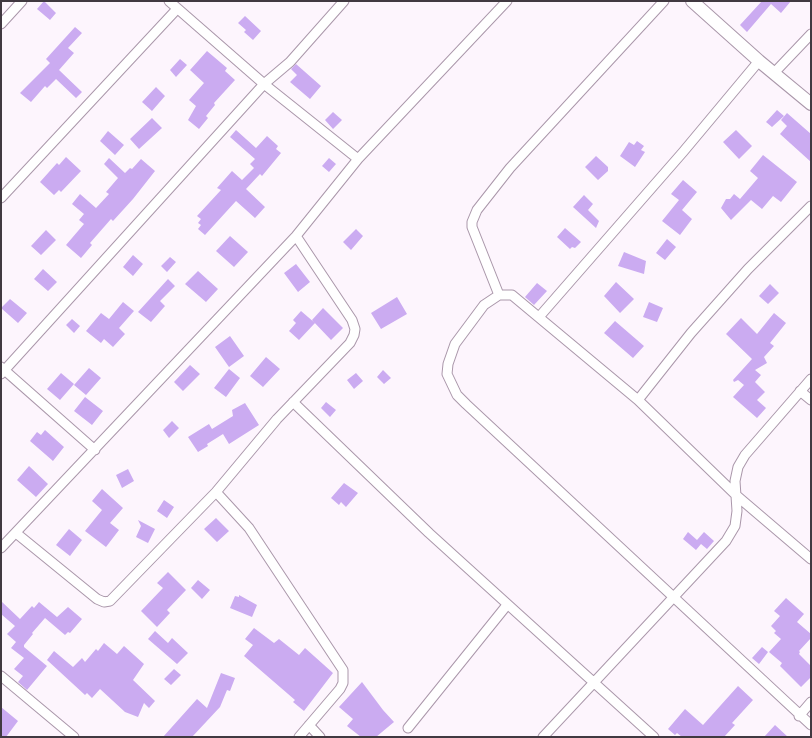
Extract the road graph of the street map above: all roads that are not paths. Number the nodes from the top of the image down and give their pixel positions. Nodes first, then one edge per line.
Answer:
1 (22, 1) edge
2 (169, 1) edge
3 (344, 1) edge
4 (507, 1) edge
5 (664, 1) edge
6 (692, 1) edge
7 (177, 9) junction
8 (1, 24) edge
9 (811, 34) edge
10 (759, 61) junction
11 (774, 73) junction
12 (264, 84) junction
13 (811, 104) edge
14 (358, 159) junction
15 (1, 198) edge
16 (811, 206) edge
17 (296, 236) junction
18 (499, 295) junction
19 (539, 317) junction
20 (2, 370) edge
21 (811, 379) edge
22 (800, 391) junction
23 (638, 400) junction
24 (811, 400) edge
25 (293, 402) junction
26 (95, 450) junction
27 (216, 492) junction
28 (737, 496) junction
29 (16, 533) junction
30 (1, 548) edge
31 (811, 559) edge
32 (675, 598) junction
33 (506, 605) junction
34 (1, 676) edge
35 (593, 682) junction
36 (811, 702) edge
37 (799, 716) junction
38 (309, 725) junction
39 (811, 725) edge
40 (408, 728) dead end
41 (74, 737) edge
42 (299, 737) edge
43 (320, 737) edge
44 (543, 737) edge
45 (654, 737) edge

1 - 8 street
2 - 7 street
3 - 12 street
4 - 14 street
5 - 18 street
6 - 10 street
7 - 12 street
7 - 15 street
9 - 11 street
10 - 11 street
10 - 19 street
11 - 13 street
12 - 14 street
12 - 20 street
14 - 17 street
16 - 23 street
17 - 25 street
17 - 26 street
18 - 19 street
18 - 32 street
19 - 23 street
20 - 26 street
21 - 22 street
22 - 24 street
22 - 28 street
23 - 28 street
25 - 27 street
25 - 33 street
26 - 29 street
27 - 29 street
27 - 38 street
28 - 31 street
28 - 32 street
29 - 30 street
32 - 35 street
32 - 37 street
33 - 35 street
33 - 40 street
34 - 41 street
35 - 44 street
35 - 45 street
36 - 37 street
37 - 39 street
38 - 42 street
38 - 43 street

